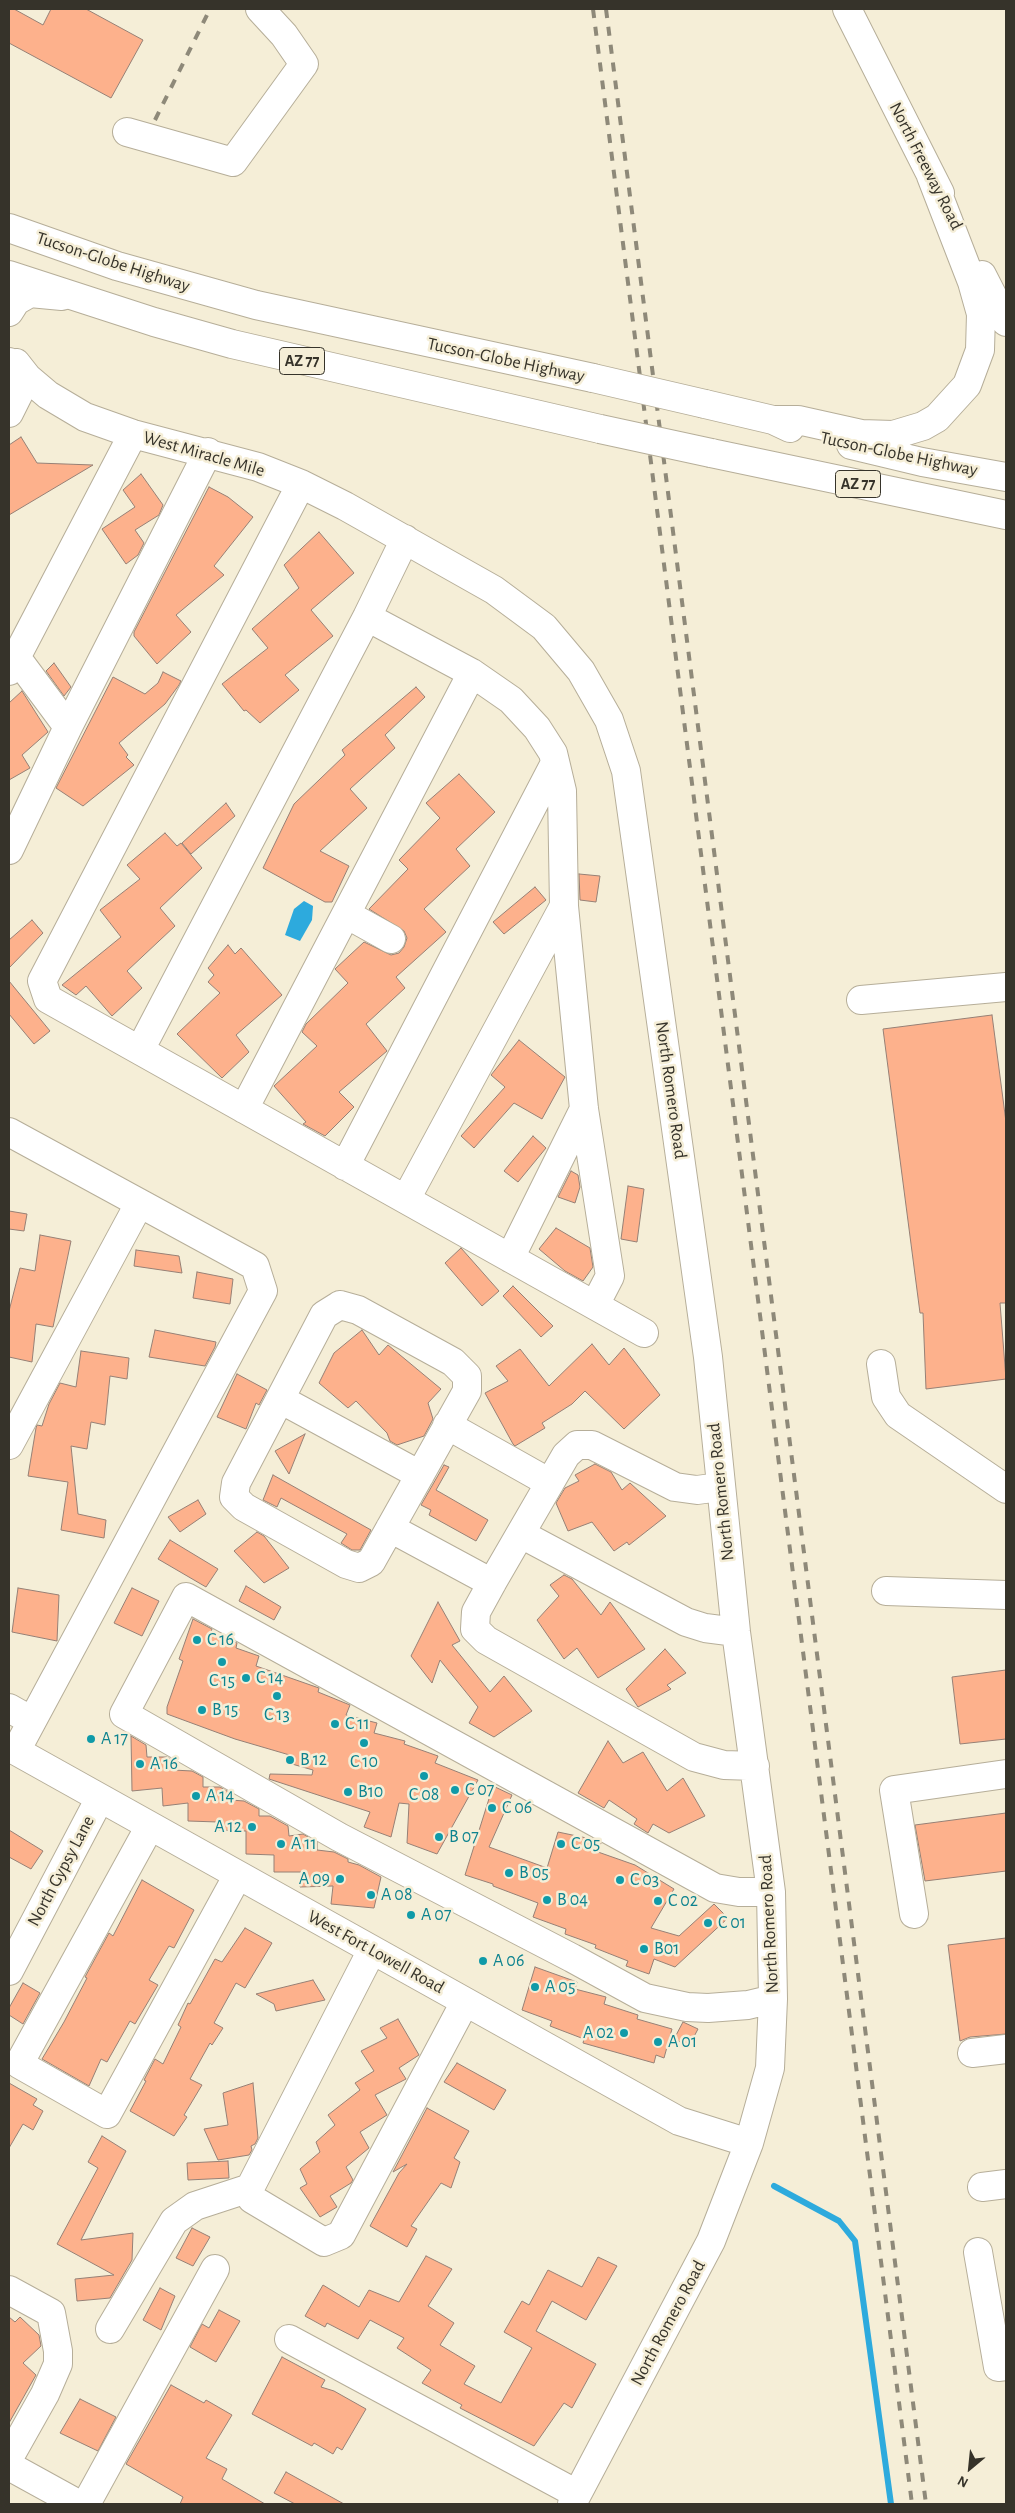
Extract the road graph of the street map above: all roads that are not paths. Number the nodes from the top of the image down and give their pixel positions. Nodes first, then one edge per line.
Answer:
1 (260, 9) edge
2 (847, 9) edge
3 (126, 132) dead end
4 (931, 176) junction
5 (9, 228) edge
6 (9, 275) edge
7 (87, 301) junction
8 (9, 312) edge
9 (1006, 322) edge
10 (9, 350) edge
11 (18, 370) edge
12 (9, 413) edge
13 (773, 420) junction
14 (133, 434) junction
15 (208, 452) junction
16 (1006, 477) edge
17 (301, 484) junction
18 (1006, 515) edge
19 (405, 539) junction
20 (367, 616) junction
21 (12, 664) edge
22 (472, 673) junction
23 (68, 727) junction
24 (555, 763) junction
25 (9, 850) edge
26 (564, 906) junction
27 (346, 914) junction
28 (391, 938) dead end
29 (1006, 987) edge
30 (861, 1000) dead end
31 (140, 1050) junction
32 (244, 1109) junction
33 (584, 1109) junction
34 (9, 1132) edge
35 (345, 1166) junction
36 (406, 1200) junction
37 (139, 1204) junction
38 (510, 1258) junction
39 (595, 1305) junction
40 (644, 1333) dead end
41 (881, 1364) dead end
42 (280, 1399) junction
43 (447, 1425) junction
44 (9, 1445) edge
45 (420, 1474) junction
46 (550, 1483) junction
47 (720, 1487) junction
48 (1006, 1490) edge
49 (390, 1528) junction
50 (521, 1534) junction
51 (492, 1583) junction
52 (886, 1592) dead end
53 (1006, 1595) edge
54 (736, 1632) junction
55 (9, 1708) edge
56 (32, 1721) junction
57 (12, 1749) edge
58 (755, 1766) junction
59 (1006, 1774) edge
60 (100, 1798) junction
61 (150, 1826) junction
62 (238, 1875) junction
63 (771, 1892) junction
64 (914, 1914) dead end
65 (372, 1950) junction
66 (9, 1971) edge
67 (773, 1999) junction
68 (465, 2002) junction
69 (1006, 2049) edge
70 (972, 2053) dead end
71 (749, 2142) junction
72 (250, 2188) junction
73 (978, 2252) dead end
74 (215, 2268) dead end
75 (9, 2290) edge
76 (110, 2330) dead end
77 (289, 2339) dead end
78 (1006, 2366) edge
79 (9, 2458) edge
80 (9, 2466) edge
81 (574, 2499) edge
82 (78, 2504) edge
83 (86, 2504) edge

1 - 3 main road
2 - 4 main road, North Freeway Road
4 - 9 main road, North Freeway Road
4 - 13 main road
5 - 13 main road, Tucson-Globe Highway / AZ 77, bridge
6 - 7 main road, AZ 77
7 - 8 main road
7 - 18 main road, AZ 77, bridge
10 - 11 main road, West Miracle Mile
11 - 12 main road
11 - 14 main road, West Miracle Mile
13 - 16 main road, Tucson-Globe Highway / AZ 77
14 - 15 main road, West Miracle Mile
14 - 21 main road
15 - 17 main road, West Miracle Mile
15 - 23 main road
17 - 19 main road, West Miracle Mile
17 - 31 main road
19 - 20 main road
19 - 47 main road, North Romero Road
20 - 22 main road
20 - 31 main road
21 - 23 main road
22 - 24 main road
22 - 27 main road
23 - 25 main road
24 - 26 main road
24 - 35 main road
26 - 33 main road
26 - 36 main road
27 - 28 main road
27 - 32 main road
29 - 30 main road
31 - 32 main road
32 - 35 main road
33 - 38 main road
33 - 39 main road
34 - 37 main road
35 - 36 main road
36 - 38 main road
37 - 44 main road
37 - 56 main road
38 - 39 main road
39 - 40 main road
41 - 48 main road
42 - 43 main road
42 - 45 main road
42 - 49 main road
43 - 45 main road
43 - 46 main road
45 - 49 main road
46 - 47 main road
46 - 50 main road
47 - 54 main road, North Romero Road
49 - 51 main road
50 - 51 main road
50 - 54 main road
51 - 58 main road
52 - 53 main road
54 - 58 main road, North Romero Road
55 - 56 main road
56 - 57 main road
57 - 60 main road, West Fort Lowell Road
58 - 63 main road, North Romero Road
59 - 64 main road
60 - 61 main road, West Fort Lowell Road
60 - 66 main road, North Gypsy Lane
61 - 62 main road, West Fort Lowell Road
61 - 62 main road
62 - 65 main road, West Fort Lowell Road
63 - 67 main road, North Romero Road
63 - 67 main road
65 - 68 main road, West Fort Lowell Road
65 - 72 main road
67 - 71 main road, North Romero Road
68 - 71 main road, West Fort Lowell Road
68 - 72 main road
69 - 70 main road
71 - 81 main road, North Romero Road
72 - 76 main road
73 - 78 main road
74 - 83 main road
75 - 79 main road
77 - 81 main road
80 - 82 main road

